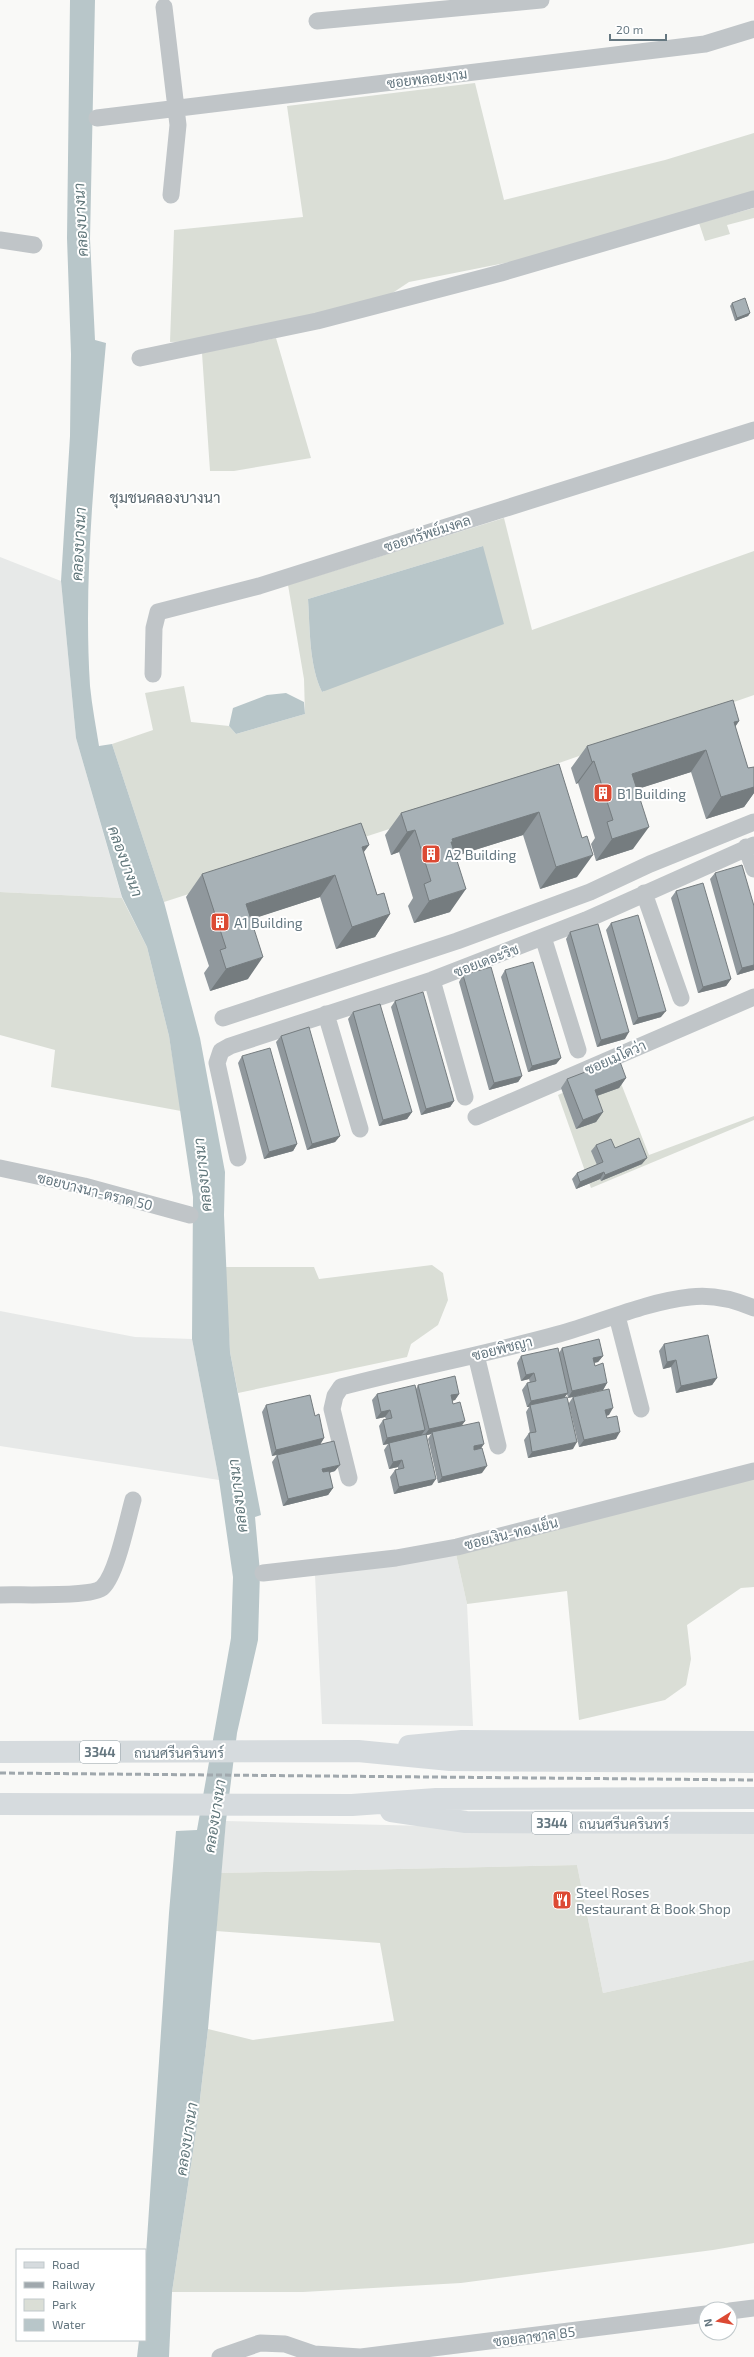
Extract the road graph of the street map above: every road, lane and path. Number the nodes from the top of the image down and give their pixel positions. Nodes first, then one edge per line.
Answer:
1 (541, 0) edge
2 (164, 7) dead end
3 (317, 21) dead end
4 (754, 29) edge
5 (176, 109) junction
6 (97, 118) dead end
7 (171, 195) dead end
8 (754, 199) edge
9 (0, 240) edge
10 (34, 245) dead end
11 (140, 358) dead end
12 (754, 430) edge
13 (153, 674) dead end
14 (754, 822) edge
15 (750, 846) edge
16 (754, 869) edge
17 (644, 894) junction
18 (543, 938) junction
19 (432, 980) junction
20 (754, 997) edge
21 (681, 998) dead end
22 (326, 1014) junction
23 (223, 1018) dead end
24 (578, 1050) dead end
25 (465, 1097) dead end
26 (476, 1118) dead end
27 (360, 1129) dead end
28 (238, 1158) dead end
29 (0, 1168) edge
30 (190, 1215) dead end
31 (754, 1308) edge
32 (617, 1316) junction
33 (476, 1354) junction
34 (641, 1409) dead end
35 (498, 1446) dead end
36 (754, 1471) edge
37 (349, 1478) dead end
38 (133, 1500) dead end
39 (263, 1573) dead end
40 (0, 1595) edge
41 (754, 1742) edge
42 (358, 1751) junction
43 (0, 1752) edge
44 (748, 1762) edge
45 (748, 1798) edge
46 (0, 1804) edge
47 (352, 1805) junction
48 (754, 1823) edge
49 (754, 2308) edge
50 (738, 2310) edge
51 (698, 2315) edge
52 (220, 2357) edge
53 (361, 2357) edge

1 - 3 street
2 - 5 street
4 - 5 street, ซอยพลอยงาม
5 - 6 street, ซอยพลอยงาม
5 - 7 street
8 - 11 street
9 - 10 street
12 - 13 street, ซอยทรัพย์มงคล
14 - 23 street
15 - 16 street
15 - 17 street, ซอยเดอะริช
17 - 18 street, ซอยเดอะริช
17 - 21 street
18 - 19 street, ซอยเดอะริช
18 - 24 street
19 - 22 street, ซอยเดอะริช
19 - 25 street
20 - 26 street, ซอยเมโดว่า
22 - 27 street
22 - 28 street, ซอยเดอะริช
29 - 30 street, ซอยบางนา-ตราด 50
31 - 32 street, ซอยพิชญา
32 - 33 street, ซอยพิชญา
32 - 34 street
33 - 35 street
33 - 37 street, ซอยพิชญา
36 - 39 street, ซอยเงิน-ทองเย็น
38 - 40 street
41 - 42 main road, ถนนศรีนครินทร์ / 3344
42 - 43 main road, ถนนศรีนครินทร์ / 3344
42 - 44 main road, ถนนศรีนครินทร์ / 3344
45 - 47 main road, ถนนศรีนครินทร์ / 3344
46 - 47 main road, ถนนศรีนครินทร์ / 3344
47 - 48 main road, ถนนศรีนครินทร์ / 3344
49 - 50 street
51 - 53 street, ซอยลาซาล 85
52 - 53 street, ซอยลาซาล 85

